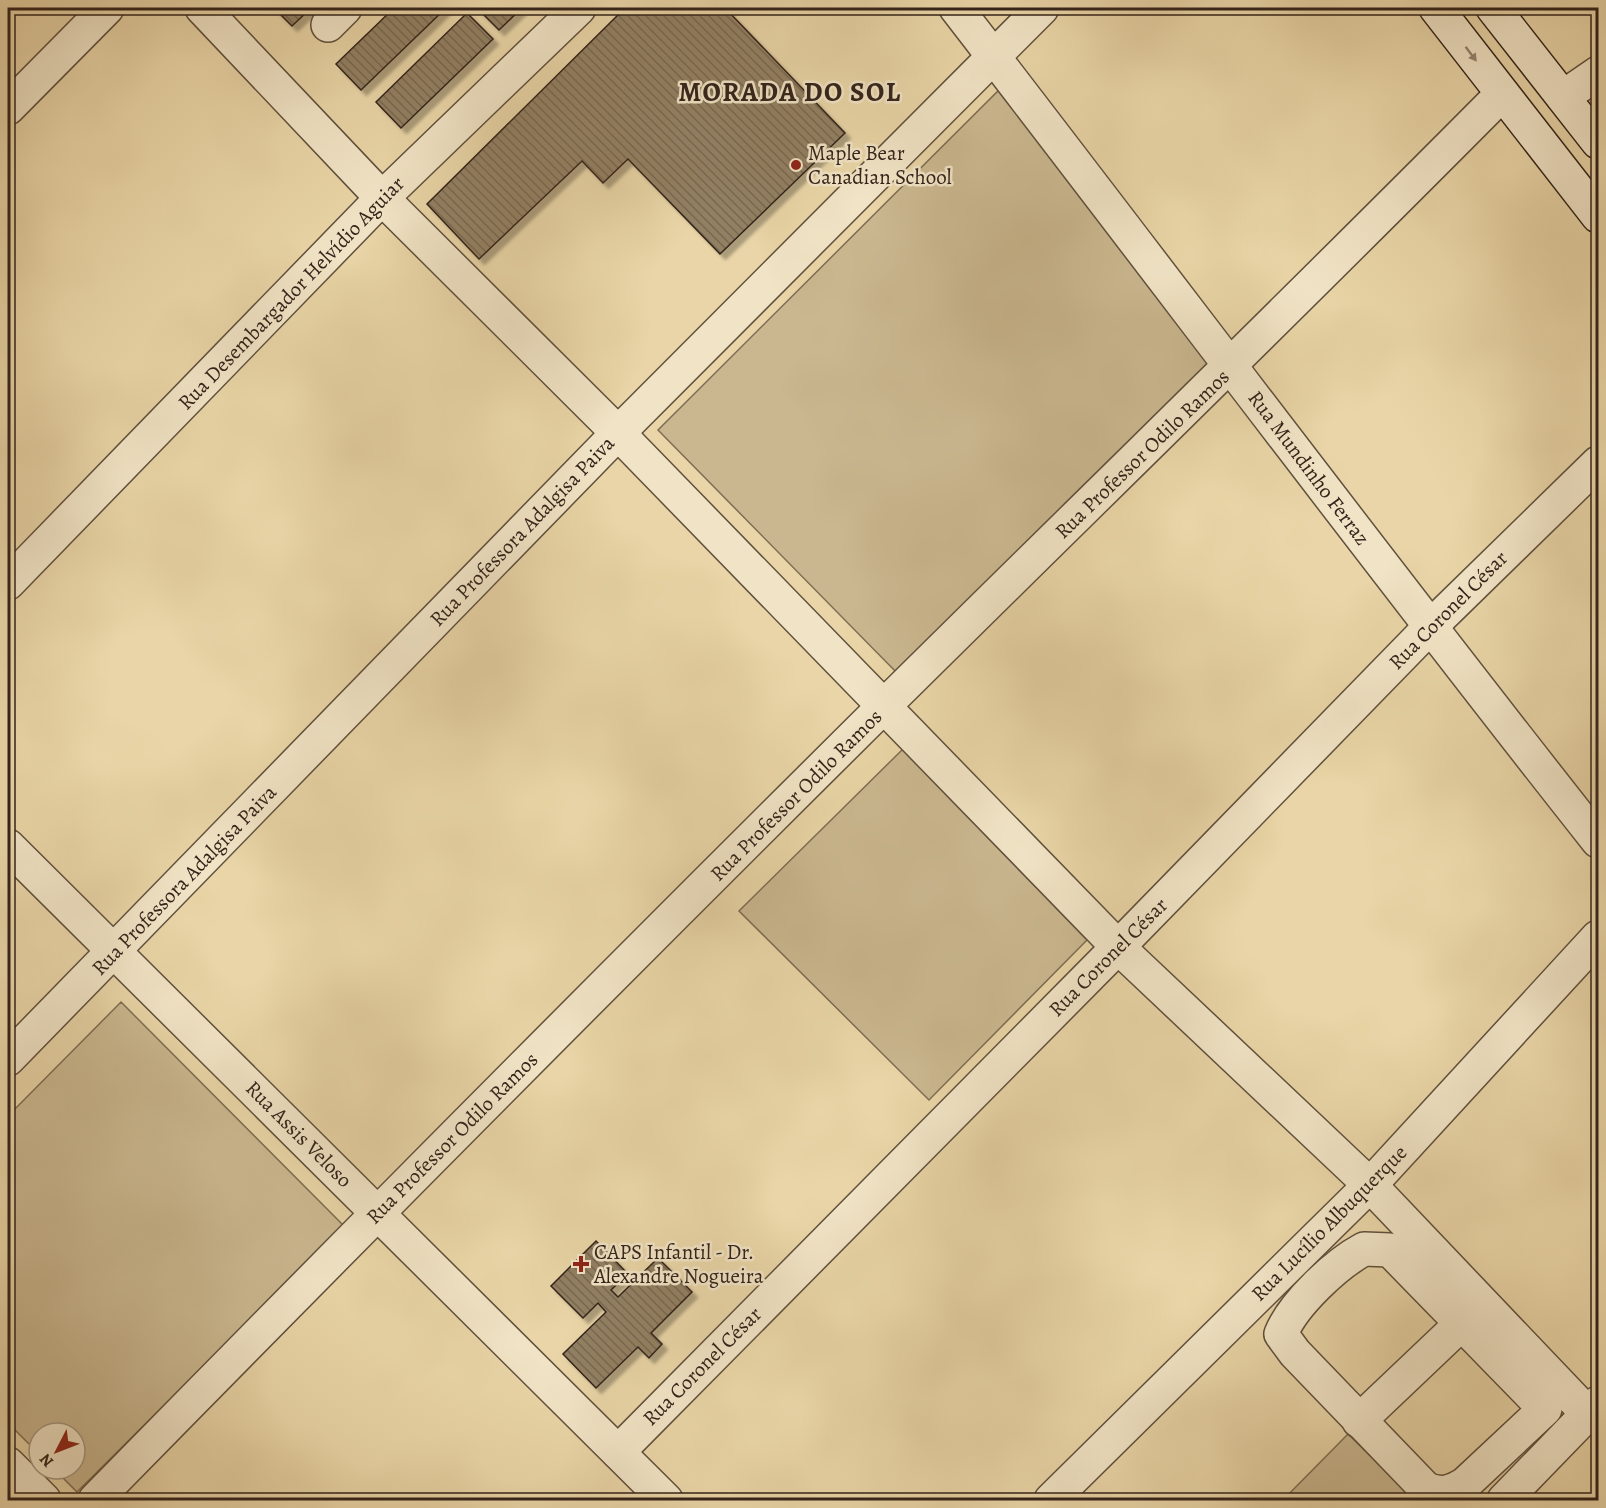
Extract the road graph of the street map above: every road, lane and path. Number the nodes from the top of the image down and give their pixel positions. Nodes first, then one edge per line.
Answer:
1 (107, 8) edge
2 (202, 8) edge
3 (579, 8) edge
4 (956, 8) edge
5 (1042, 8) edge
6 (1436, 8) edge
7 (1492, 8) edge
8 (993, 56) junction
9 (1599, 73) edge
10 (1502, 94) junction
11 (1563, 97) junction
12 (8, 108) edge
13 (1599, 142) edge
14 (382, 198) junction
15 (1599, 216) edge
16 (1232, 366) junction
17 (618, 433) junction
18 (1599, 463) edge
19 (8, 583) edge
20 (1429, 628) junction
21 (884, 706) junction
22 (1599, 841) edge
23 (8, 846) edge
24 (1599, 937) edge
25 (1118, 947) junction
26 (115, 951) junction
27 (8, 1059) edge
28 (1370, 1185) junction
29 (378, 1212) junction
30 (1460, 1325) junction
31 (1545, 1409) junction
32 (1585, 1417) edge
33 (1359, 1421) junction
34 (618, 1452) junction
35 (8, 1464) edge
36 (44, 1500) edge
37 (95, 1500) edge
38 (666, 1500) edge
39 (1051, 1500) edge
40 (1504, 1500) edge

1 - 12 street
2 - 14 street
3 - 14 street, Rua Desembargador Helvídio Aguiar
4 - 8 street, Rua Mundinho Ferraz
5 - 8 street, Rua Professora Adalgisa Paiva
6 -> 10 street
7 - 11 street
8 - 16 street, Rua Mundinho Ferraz
8 - 17 street, Rua Professora Adalgisa Paiva
9 - 11 street
10 - 15 street
10 - 16 street, Rua Professor Odilo Ramos
11 - 13 street
14 - 17 street
14 - 19 street, Rua Desembargador Helvídio Aguiar
16 - 20 street, Rua Mundinho Ferraz
16 - 21 street, Rua Professor Odilo Ramos
17 - 21 street
17 - 26 street, Rua Professora Adalgisa Paiva
18 - 20 street, Rua Coronel César
20 - 22 street, Rua Mundinho Ferraz
20 - 25 street, Rua Coronel César
21 - 25 street
21 - 29 street, Rua Professor Odilo Ramos
23 - 26 street, Rua Assis Veloso
24 - 28 street, Rua Lucílio Albuquerque
25 - 28 street
25 - 34 street, Rua Coronel César
26 - 27 street, Rua Professora Adalgisa Paiva
26 - 29 street, Rua Assis Veloso
28 - 32 street
28 - 39 street, Rua Lucílio Albuquerque
29 - 34 street, Rua Assis Veloso
29 - 37 street, Rua Professor Odilo Ramos
30 - 31 street
30 - 33 street
30 - 33 street
31 - 32 street
31 - 33 street
32 - 40 street
34 - 38 street, Rua Assis Veloso
35 - 36 street

